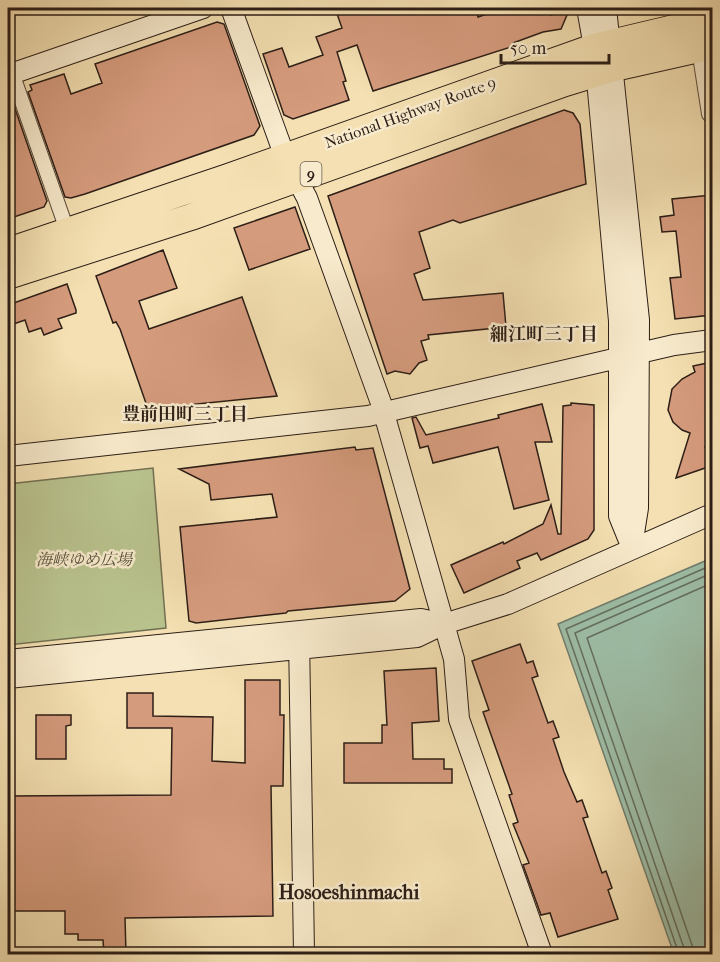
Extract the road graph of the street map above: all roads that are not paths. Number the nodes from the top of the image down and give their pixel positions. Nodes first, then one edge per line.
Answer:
1 (203, 8) edge
2 (231, 8) edge
3 (587, 8) edge
4 (606, 8) edge
5 (712, 19) edge
6 (603, 44) junction
7 (706, 47) edge
8 (604, 70) junction
9 (10, 74) edge
10 (712, 117) edge
11 (291, 168) junction
12 (67, 230) junction
13 (8, 251) edge
14 (8, 276) edge
15 (712, 339) edge
16 (640, 353) junction
17 (620, 358) junction
18 (384, 413) junction
19 (8, 456) edge
20 (712, 514) edge
21 (632, 548) junction
22 (444, 624) junction
23 (299, 640) junction
24 (8, 660) edge
25 (8, 678) edge
26 (304, 954) edge
27 (542, 954) edge

1 - 9 street
2 - 11 street
3 - 6 street
4 - 6 street
5 - 6 highway, National Highway Route 9 / 9
6 - 8 street
6 - 11 highway, National Highway Route 9 / 9
7 - 8 highway, National Highway Route 9 / 9
7 - 10 street
8 - 11 highway, National Highway Route 9 / 9
8 - 16 street
8 - 17 street
9 - 12 street
11 - 12 highway, National Highway Route 9 / 9
11 - 14 highway, National Highway Route 9 / 9
11 - 18 street
12 - 13 highway, National Highway Route 9 / 9
15 - 16 street
16 - 17 street
16 - 21 street
17 - 18 street
17 - 21 street
18 - 19 street
18 - 22 street
20 - 21 street
21 - 22 street
22 - 23 street
22 - 27 street
23 - 24 street
23 - 25 street
23 - 26 street

